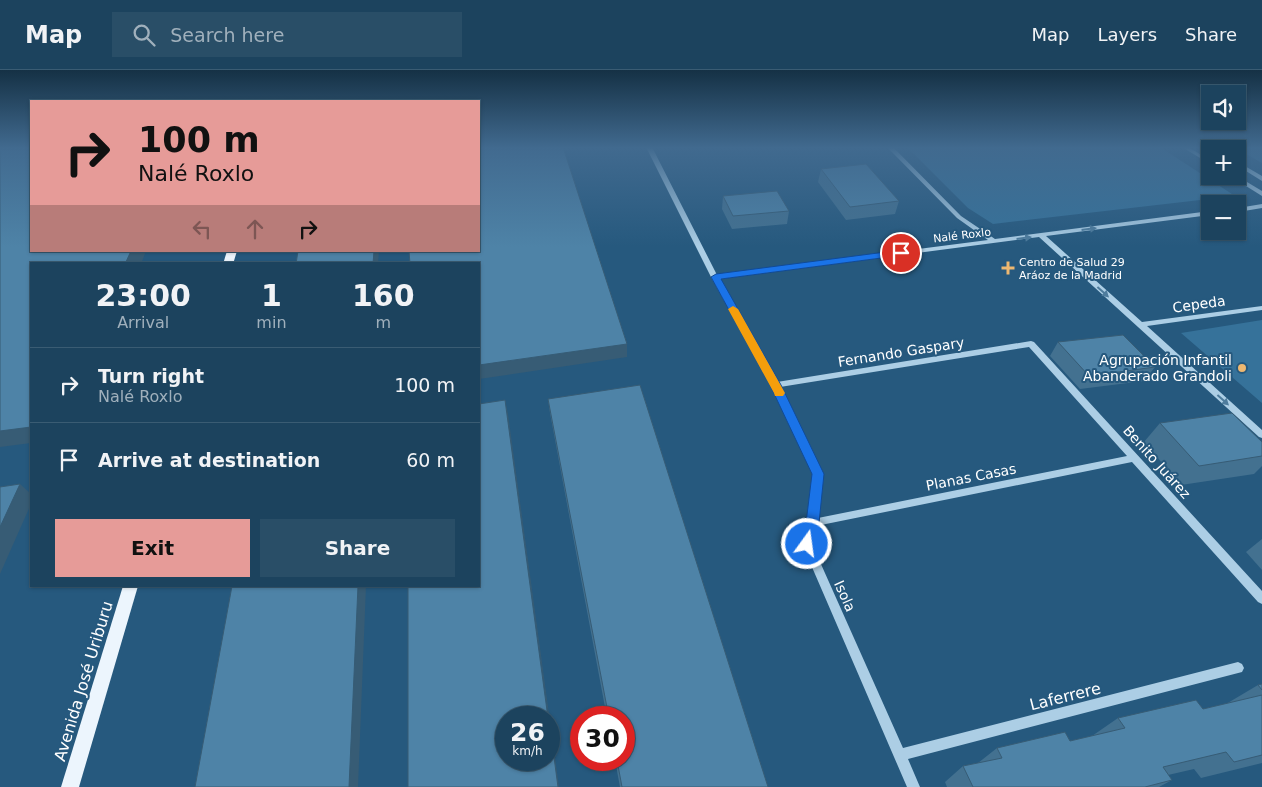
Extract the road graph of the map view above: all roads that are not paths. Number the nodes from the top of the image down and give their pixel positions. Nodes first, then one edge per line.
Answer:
1 (666, 180) edge
2 (923, 180) edge
3 (1246, 184) edge
4 (1262, 194) edge
5 (1262, 206) edge
6 (1246, 209) edge
7 (1201, 214) edge
8 (1041, 236) junction
9 (994, 241) junction
10 (716, 277) junction
11 (1262, 308) edge
12 (1140, 325) junction
13 (1031, 344) joint
14 (775, 385) junction
15 (1262, 435) edge
16 (1134, 458) junction
17 (812, 523) junction
18 (131, 587) edge
19 (1262, 599) edge
20 (1238, 668) dead end
21 (900, 755) junction
22 (70, 787) edge
23 (914, 787) edge

1 - 10 street, Isola
2 - 9 street
3 - 4 street
5 - 6 street
8 -> 7 street, Nalé Roxlo
9 -> 8 street, Nalé Roxlo
8 -> 12 street
9 - 10 street, Nalé Roxlo
10 - 14 street, Isola
11 - 12 street, Cepeda
12 -> 15 street
13 - 14 street, Fernando Gaspary
13 - 16 street, Benito Juárez
14 - 17 street, Isola
16 - 17 street, Planas Casas
16 - 19 street, Benito Juárez
17 - 21 street, Isola
18 - 22 main road, Avenida José Uriburu
20 - 21 street, Laferrere
21 - 23 street, Isola

